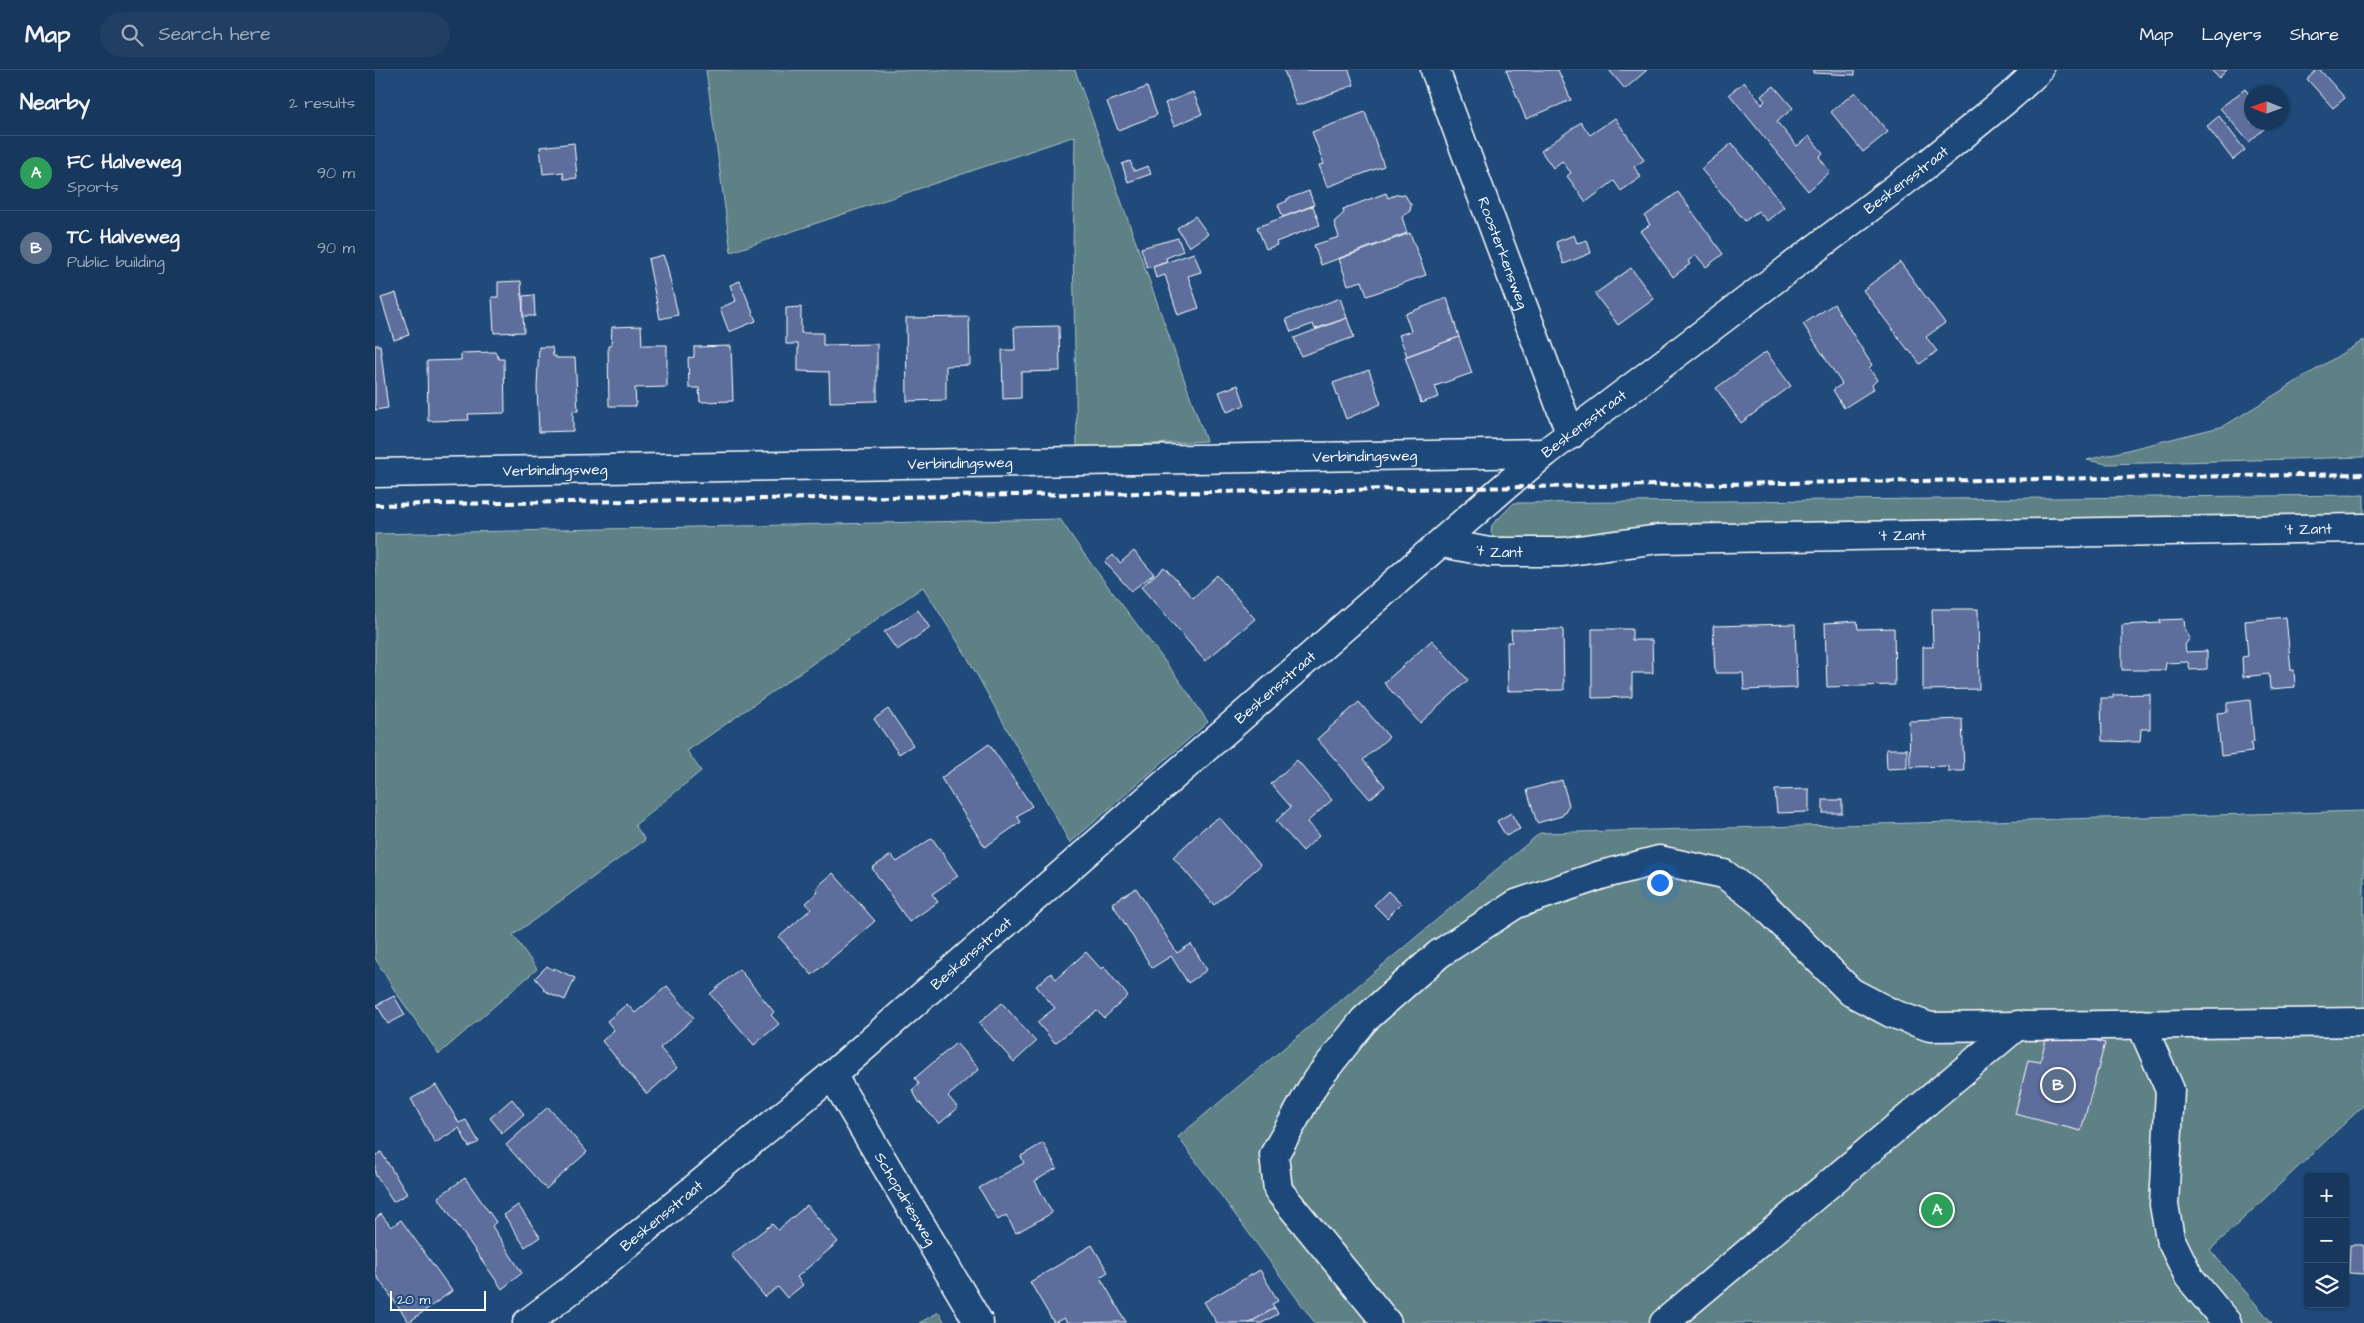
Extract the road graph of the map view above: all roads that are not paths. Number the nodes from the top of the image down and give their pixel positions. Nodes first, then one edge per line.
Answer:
1 (1435, 70) edge
2 (2039, 70) edge
3 (1571, 435) junction
4 (1545, 454) junction
5 (375, 472) edge
6 (2364, 528) edge
7 (1443, 543) junction
8 (2364, 1022) edge
9 (2141, 1024) junction
10 (2018, 1025) junction
11 (832, 1075) junction
12 (527, 1323) edge
13 (979, 1323) edge
14 (1387, 1323) edge
15 (1664, 1323) edge
16 (2227, 1323) edge

1 - 3 street, Roosterkensweg
2 - 3 street, Beskensstraat
3 - 4 street, Beskensstraat
4 - 5 street, Verbindingsweg
4 - 7 street, Beskensstraat
6 - 7 street, 't Zant
7 - 11 street, Beskensstraat
8 - 9 street
9 - 10 street
9 - 16 street
10 - 14 street
10 - 15 street
11 - 12 street, Beskensstraat
11 - 13 street, Schopdriesweg

